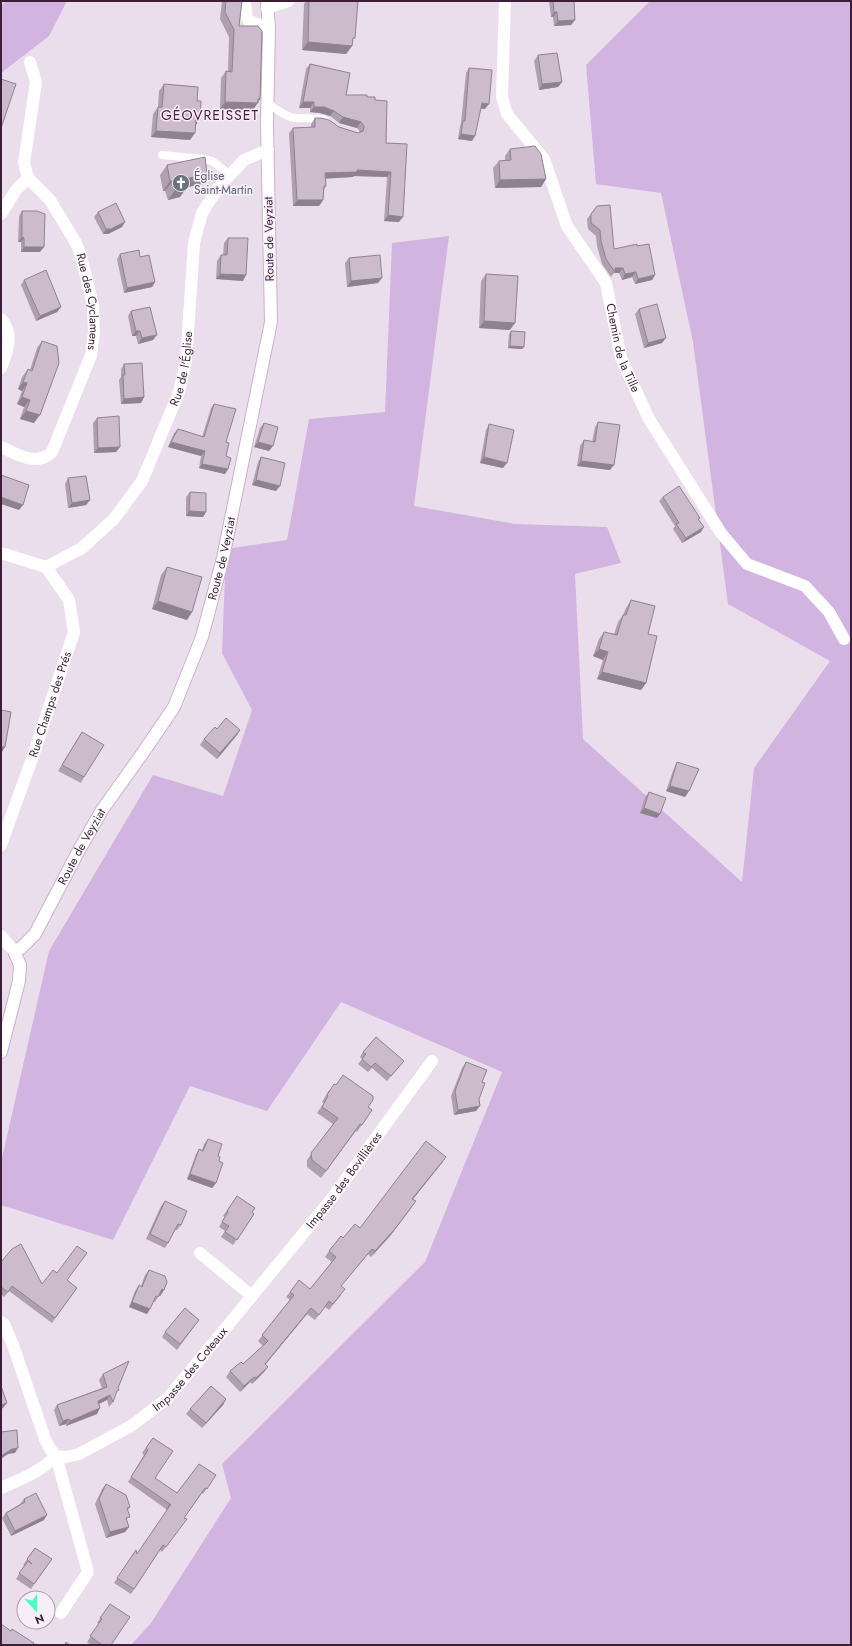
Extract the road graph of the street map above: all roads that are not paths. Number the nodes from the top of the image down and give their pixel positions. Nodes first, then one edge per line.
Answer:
1 (244, 1) edge
2 (288, 1) edge
3 (505, 1) edge
4 (267, 5) edge
5 (269, 28) junction
6 (30, 62) dead end
7 (269, 104) junction
8 (332, 124) edge
9 (268, 150) junction
10 (162, 155) dead end
11 (229, 174) junction
12 (28, 178) junction
13 (1, 214) edge
14 (1, 319) edge
15 (1, 368) edge
16 (1, 447) edge
17 (1, 553) edge
18 (46, 567) junction
19 (844, 639) dead end
20 (1, 845) edge
21 (1, 936) edge
22 (14, 951) junction
23 (1, 1052) edge
24 (432, 1061) dead end
25 (200, 1253) dead end
26 (252, 1296) junction
27 (1, 1322) edge
28 (56, 1456) junction
29 (1, 1488) edge
30 (61, 1614) dead end

1 - 5 street
2 - 4 street
3 - 19 street, Chemin de la Tille
4 - 5 street, Route de Veyziat
5 - 7 street, Route de Veyziat
6 - 12 street
7 - 8 lane
7 - 9 street, Route de Veyziat
9 - 11 street, Rue de l'Église
9 - 22 street, Route de Veyziat
10 - 11 lane
11 - 18 street, Rue de l'Église
12 - 13 street
12 - 16 street, Rue des Cyclamens
14 - 15 street
17 - 18 street
18 - 20 street, Rue Champs des Prés
21 - 22 street
22 - 23 street
24 - 26 street, Impasse des Bovillières
25 - 26 street
26 - 28 street, Impasse des Coteaux
27 - 28 street
28 - 29 street
28 - 30 street

